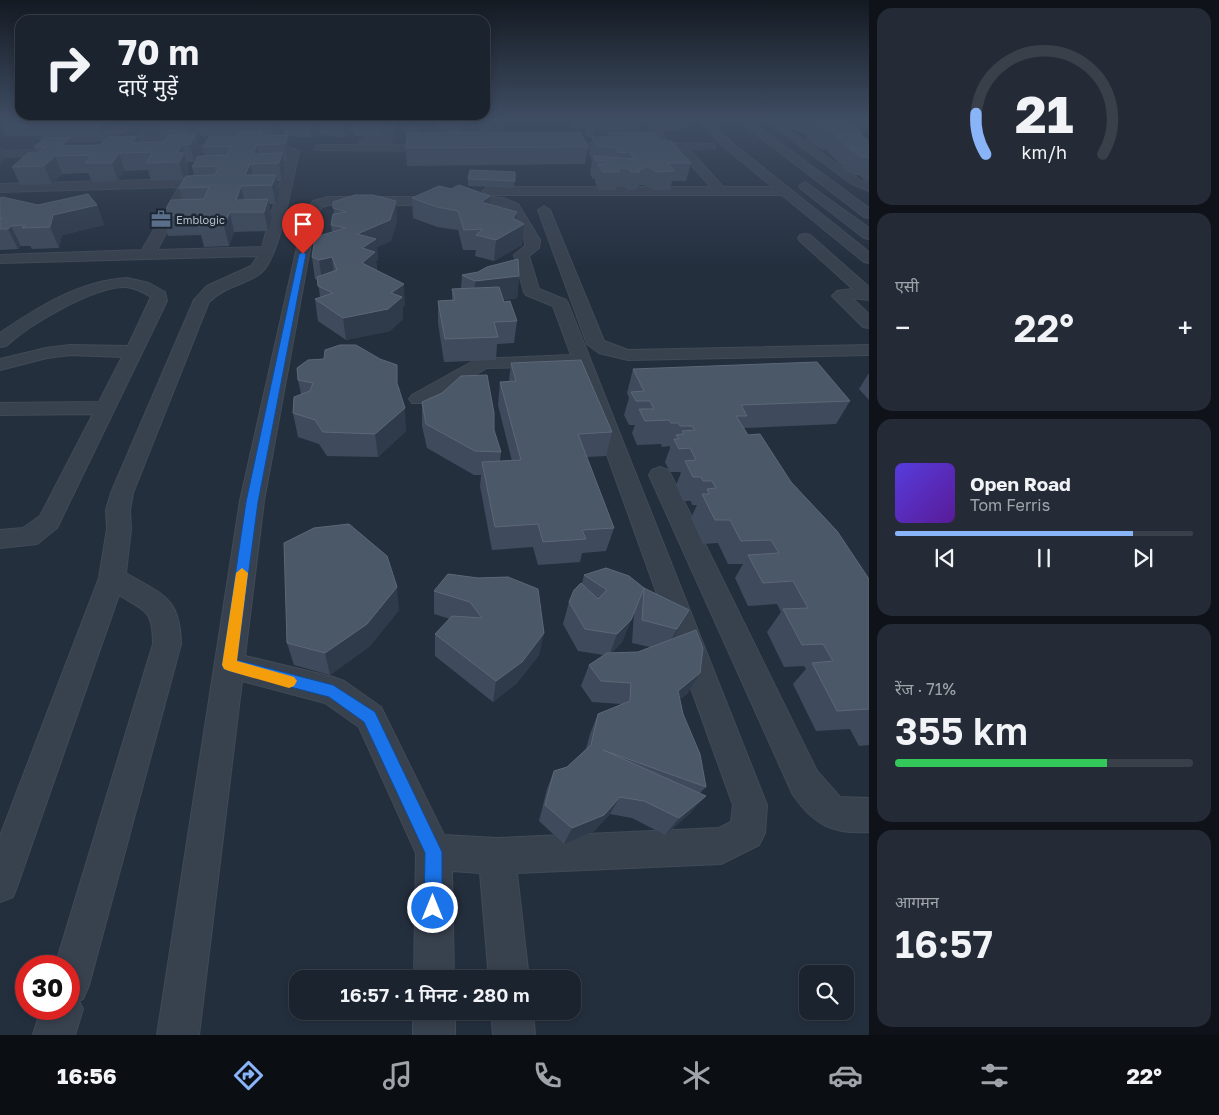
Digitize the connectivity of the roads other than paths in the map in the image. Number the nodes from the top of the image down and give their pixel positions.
1 (289, 169) edge
2 (701, 169) edge
3 (753, 169) edge
4 (809, 169) edge
5 (839, 169) edge
6 (792, 175) dead end
7 (869, 187) edge
8 (0, 188) edge
9 (719, 189) junction
10 (784, 189) junction
11 (312, 192) dead end
12 (544, 210) dead end
13 (869, 214) edge
14 (869, 235) edge
15 (805, 238) dead end
16 (268, 250) junction
17 (147, 255) junction
18 (0, 259) edge
19 (869, 259) edge
20 (868, 294) edge
21 (869, 323) edge
22 (0, 342) edge
23 (869, 350) edge
24 (134, 352) junction
25 (582, 360) junction
26 (0, 365) edge
27 (419, 399) dead end
28 (106, 408) junction
29 (0, 409) edge
30 (660, 475) dead end
31 (0, 540) edge
32 (112, 578) junction
33 (229, 665) junction
34 (869, 815) edge
35 (434, 852) junction
36 (497, 856) junction
37 (0, 884) edge
38 (78, 955) edge
39 (434, 970) edge
40 (508, 970) edge
41 (59, 1020) edge
42 (434, 1020) edge
43 (513, 1020) edge
44 (54, 1035) edge
45 (178, 1035) edge
46 (434, 1035) edge
47 (514, 1035) edge

1 - 16 street
2 - 9 street
3 - 10 street
4 - 13 street
5 - 7 street
6 - 14 street
8 - 17 street
9 - 10 street
9 - 11 street
10 - 19 street
12 - 23 street
15 - 20 street
16 - 17 street
16 - 32 street
17 - 18 street
20 - 21 street
22 - 24 street
24 - 26 street
24 - 28 street
25 - 27 street
25 - 33 street
25 - 36 street
28 - 29 street
28 - 31 street
30 - 34 street
32 - 37 street
32 - 38 street
33 - 35 street
33 - 45 street
35 - 36 street
35 - 39 street
36 - 40 street
41 - 44 street
42 - 46 street
43 - 47 street

